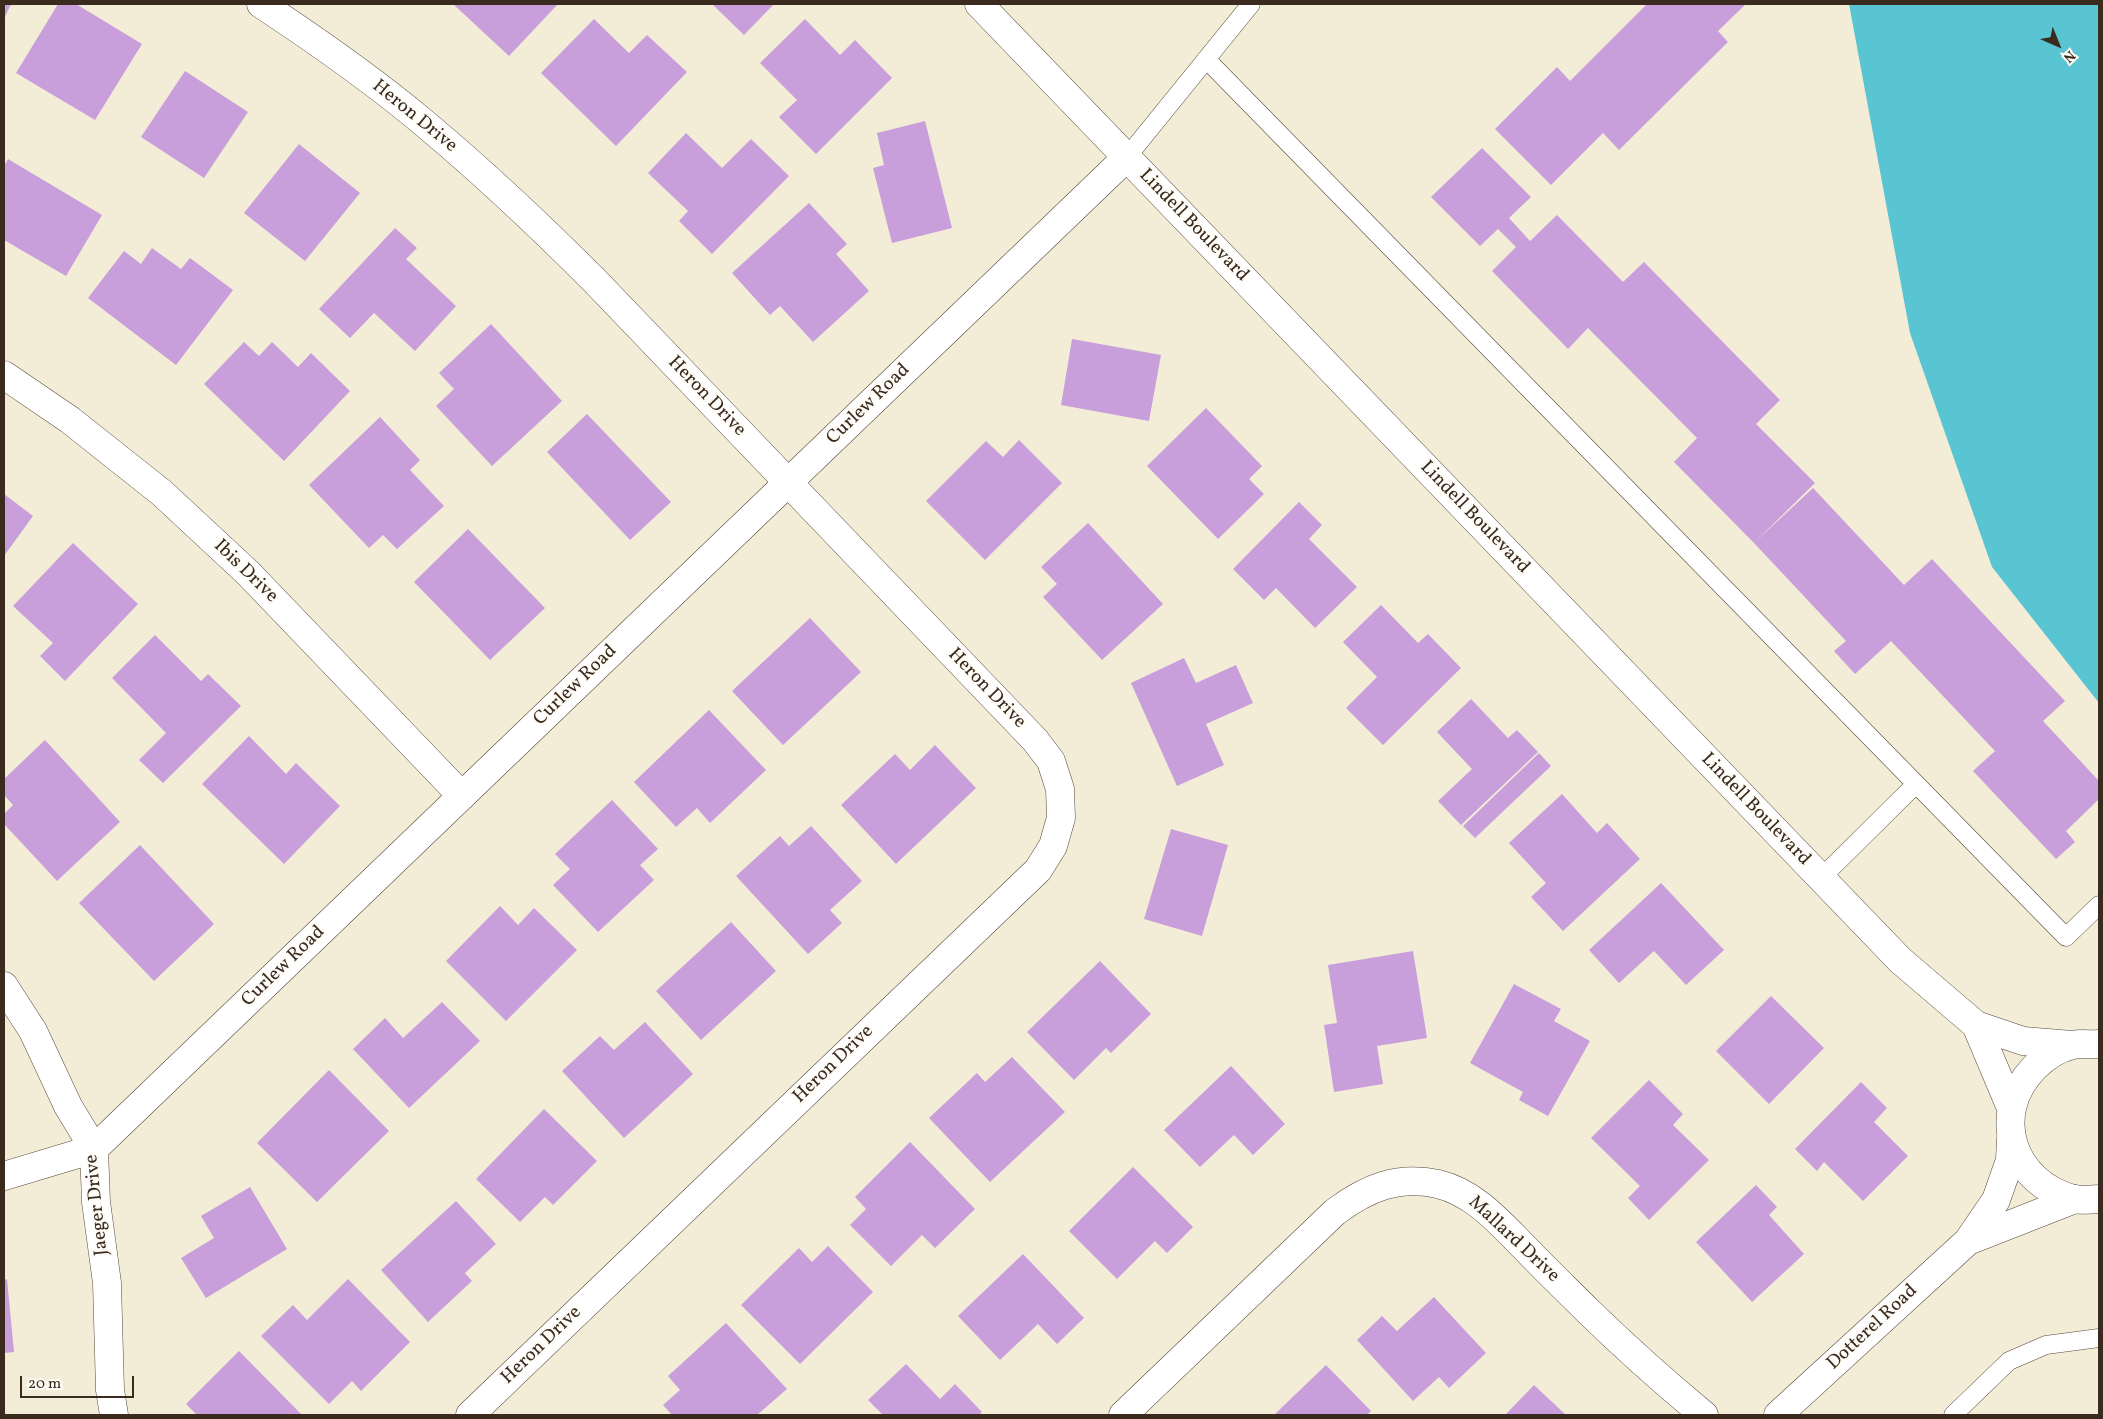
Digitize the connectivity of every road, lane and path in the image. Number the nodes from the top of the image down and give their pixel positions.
1 (261, 4) edge
2 (979, 4) edge
3 (1251, 4) edge
4 (1206, 59) junction
5 (1127, 157) junction
6 (4, 375) edge
7 (788, 483) junction
8 (1916, 784) junction
9 (462, 796) junction
10 (1821, 878) junction
11 (2099, 905) edge
12 (4, 986) edge
13 (1976, 1025) junction
14 (2099, 1044) edge
15 (2072, 1045) junction
16 (2011, 1108) junction
17 (2012, 1139) junction
18 (94, 1149) junction
19 (4, 1176) edge
20 (2087, 1199) edge
21 (1968, 1241) junction
22 (2099, 1338) edge
23 (114, 1415) edge
24 (470, 1415) edge
25 (1123, 1415) edge
26 (1704, 1415) edge
27 (1778, 1415) edge
28 (1953, 1415) edge

1 - 7 street, Heron Drive
2 - 5 street, Lindell Boulevard
3 - 4 lane
4 - 5 lane
4 - 8 lane
5 - 7 street, Curlew Road
5 - 10 street, Lindell Boulevard
6 - 9 street, Ibis Drive
7 - 9 street, Curlew Road
7 - 24 street, Heron Drive
8 - 10 lane
8 - 11 lane
9 - 18 street, Curlew Road
10 - 13 street, Lindell Boulevard
12 - 18 street, Jaeger Drive
13 - 15 street, Lindell Boulevard
13 - 16 street, Lindell Boulevard
14 - 15 street, Lindell Boulevard
15 - 16 street
16 - 17 street
17 - 20 street
17 - 21 street, Dotterel Road
18 - 19 street, Curlew Road
18 - 23 street, Jaeger Drive
20 - 21 street, Dotterel Road
21 - 27 street, Dotterel Road
22 - 28 lane
25 - 26 street, Mallard Drive

